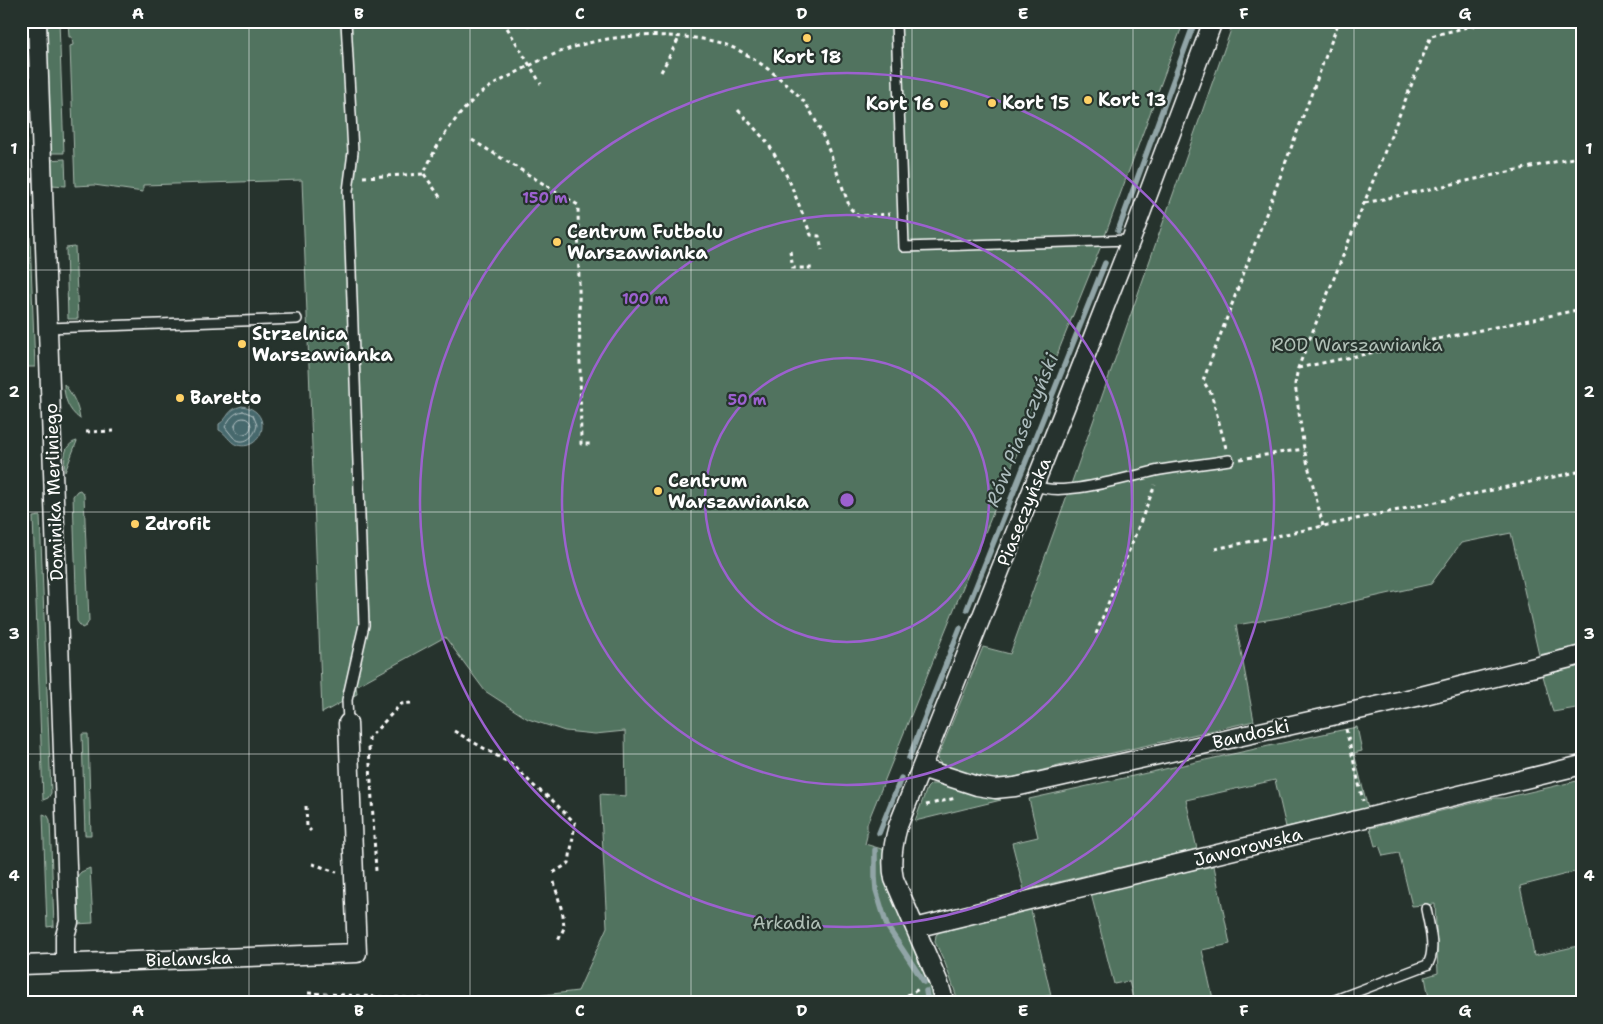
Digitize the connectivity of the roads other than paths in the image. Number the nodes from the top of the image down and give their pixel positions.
1 (37, 21) edge
2 (346, 21) edge
3 (896, 21) edge
4 (1213, 21) edge
5 (1131, 240) junction
6 (298, 319) dead end
7 (48, 328) junction
8 (1229, 460) road end
9 (1035, 485) junction
10 (1582, 655) edge
11 (348, 723) joint
12 (1582, 765) edge
13 (921, 768) junction
14 (1426, 910) dead end
15 (915, 928) junction
16 (65, 963) junction
17 (21, 965) edge
18 (944, 1003) edge
19 (1327, 1003) edge

1 - 7 street, Dominika Merliniego
2 - 11 lane
3 - 5 lane
4 - 5 street, Piaseczyńska
5 - 9 street, Piaseczyńska
6 - 7 lane
7 - 16 street, Dominika Merliniego
8 - 9 lane
9 - 13 street, Piaseczyńska
10 - 13 street, Bandoski
11 - 16 street, Bielawska
12 - 15 street, Jaworowska
13 - 15 street, Piaseczyńska
14 - 19 lane
15 - 18 street, Piaseczyńska
16 - 17 street, Bielawska

